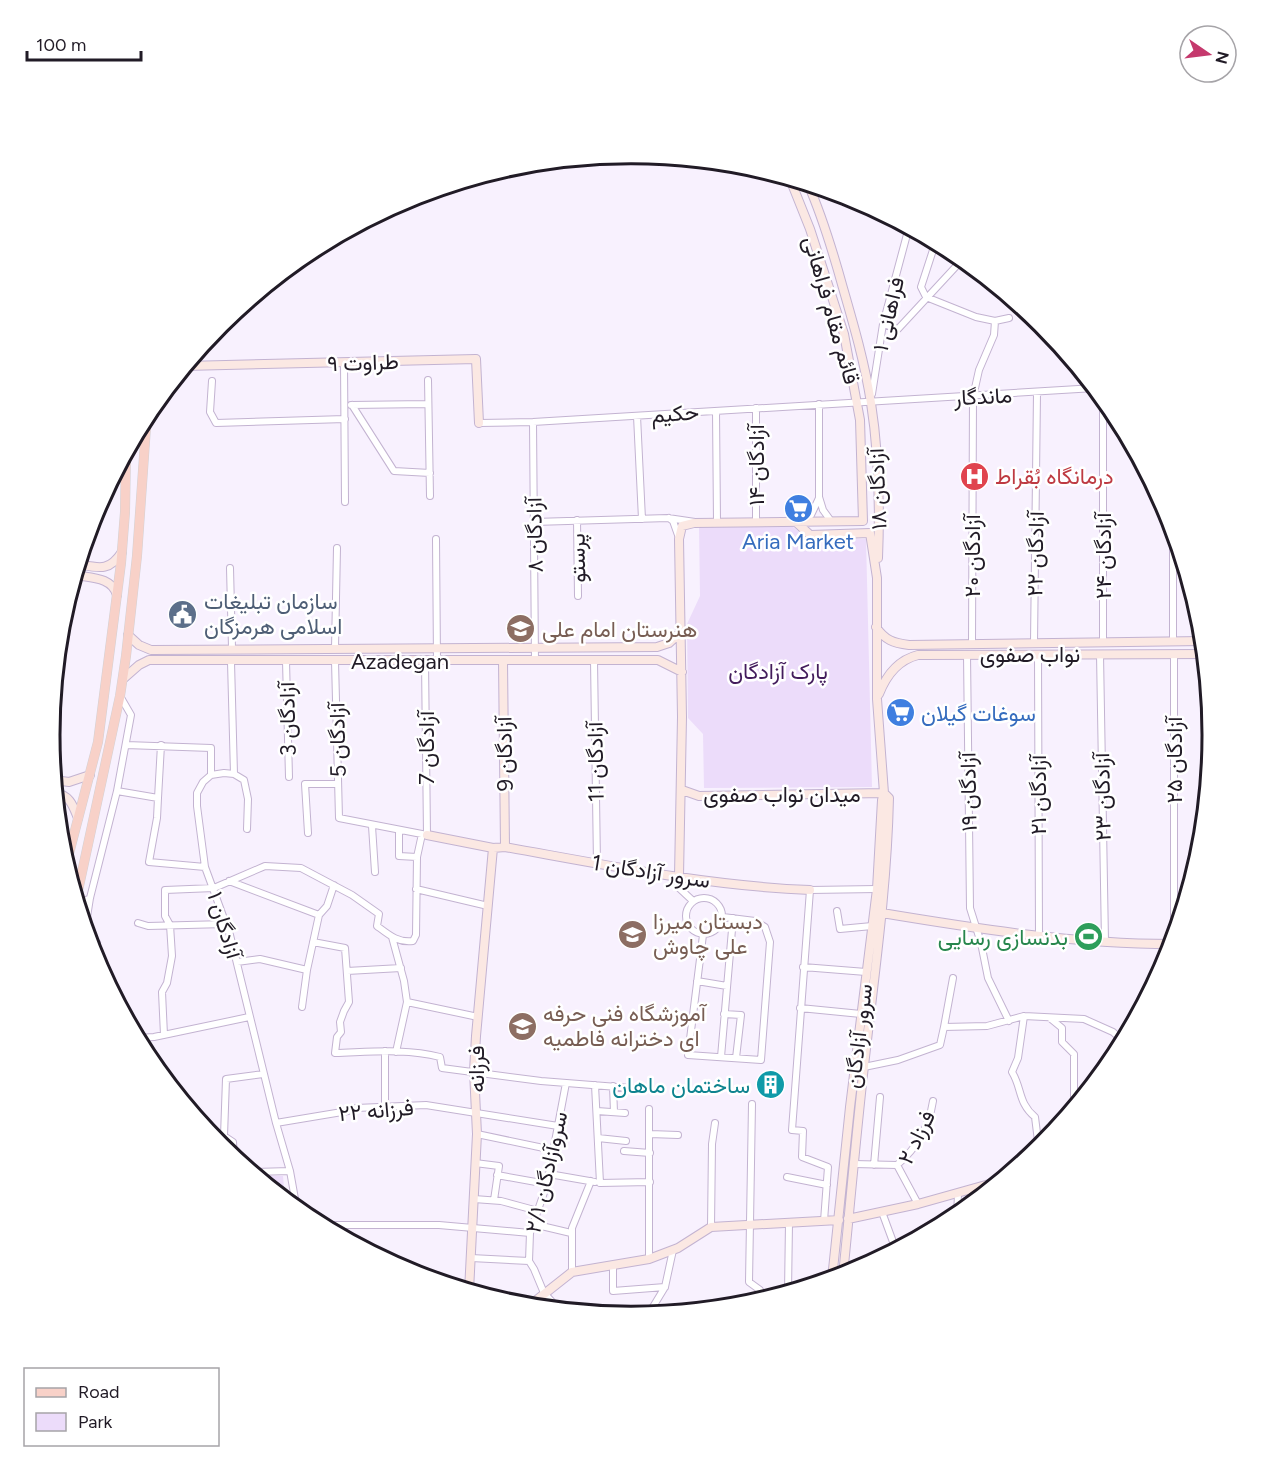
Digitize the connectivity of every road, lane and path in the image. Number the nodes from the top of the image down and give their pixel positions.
1 (793, 187) edge
2 (812, 193) edge
3 (907, 235) edge
4 (933, 250) dead end
5 (956, 266) edge
6 (926, 297) junction
7 (1010, 318) dead end
8 (994, 321) junction
9 (884, 324) junction
10 (344, 363) junction
11 (196, 366) edge
12 (428, 380) dead end
13 (212, 381) dead end
14 (1085, 389) edge
15 (1037, 393) junction
16 (973, 397) junction
17 (871, 400) junction
18 (857, 402) junction
19 (427, 404) junction
20 (819, 404) junction
21 (344, 405) junction
22 (352, 405) junction
23 (756, 408) junction
24 (716, 411) junction
25 (1103, 414) edge
26 (637, 416) junction
27 (345, 418) junction
28 (533, 422) junction
29 (479, 423) joint
30 (145, 434) edge
31 (125, 470) edge
32 (430, 472) junction
33 (430, 496) dead end
34 (819, 497) junction
35 (345, 502) dead end
36 (668, 518) junction
37 (642, 519) junction
38 (577, 520) junction
39 (795, 521) junction
40 (805, 521) junction
41 (831, 521) junction
42 (534, 522) junction
43 (702, 522) junction
44 (717, 522) junction
45 (756, 522) junction
46 (436, 539) dead end
47 (680, 539) junction
48 (337, 548) dead end
49 (122, 551) junction
50 (1173, 554) edge
51 (86, 565) edge
52 (230, 568) dead end
53 (82, 576) edge
54 (877, 578) junction
55 (117, 595) junction
56 (578, 596) dead end
57 (876, 627) junction
58 (681, 632) junction
59 (128, 635) junction
60 (1173, 640) junction
61 (1194, 641) edge
62 (1034, 643) junction
63 (1103, 643) junction
64 (972, 644) junction
65 (909, 645) junction
66 (437, 647) junction
67 (657, 647) junction
68 (231, 648) junction
69 (335, 648) junction
70 (535, 648) junction
71 (967, 654) junction
72 (1100, 654) junction
73 (1174, 654) junction
74 (1196, 654) edge
75 (1038, 655) junction
76 (912, 656) junction
77 (594, 660) junction
78 (658, 660) junction
79 (286, 661) junction
80 (335, 661) junction
81 (425, 661) junction
82 (437, 661) junction
83 (503, 661) junction
84 (535, 661) junction
85 (231, 662) junction
86 (682, 672) junction
87 (123, 679) junction
88 (120, 696) junction
89 (877, 699) junction
90 (126, 745) junction
91 (161, 746) junction
92 (234, 774) junction
93 (90, 775) junction
94 (211, 775) junction
95 (289, 777) dead end
96 (62, 781) edge
97 (69, 782) junction
98 (338, 783) junction
99 (682, 790) junction
100 (117, 791) junction
101 (63, 794) edge
102 (886, 796) junction
103 (64, 797) edge
104 (158, 798) junction
105 (78, 818) junction
106 (372, 826) junction
107 (247, 829) dead end
108 (399, 831) junction
109 (308, 833) dead end
110 (424, 835) junction
111 (71, 846) edge
112 (505, 847) junction
113 (493, 848) junction
114 (417, 857) junction
115 (597, 864) junction
116 (205, 867) junction
117 (375, 872) dead end
118 (680, 876) junction
119 (229, 881) junction
120 (79, 884) edge
121 (334, 885) junction
122 (214, 888) junction
123 (416, 889) junction
124 (877, 889) junction
125 (810, 890) junction
126 (90, 898) junction
127 (85, 901) edge
128 (693, 901) junction
129 (489, 906) junction
130 (837, 911) dead end
131 (88, 912) edge
132 (1174, 912) edge
133 (882, 914) junction
134 (319, 915) junction
135 (723, 917) junction
136 (733, 918) junction
137 (138, 923) dead end
138 (226, 924) junction
139 (170, 926) junction
140 (872, 926) junction
141 (977, 929) junction
142 (703, 934) junction
143 (1039, 935) junction
144 (392, 937) junction
145 (1105, 941) junction
146 (313, 942) junction
147 (1163, 944) edge
148 (237, 962) junction
149 (803, 967) junction
150 (400, 968) junction
151 (307, 970) junction
152 (347, 971) junction
153 (866, 972) junction
154 (953, 978) dead end
155 (697, 981) junction
156 (727, 986) junction
157 (407, 1002) junction
158 (302, 1007) dead end
159 (800, 1008) junction
160 (724, 1014) junction
161 (861, 1014) junction
162 (1024, 1016) junction
163 (249, 1017) junction
164 (478, 1017) junction
165 (1051, 1018) junction
166 (1010, 1021) junction
167 (944, 1027) junction
168 (164, 1035) junction
169 (1117, 1035) edge
170 (147, 1037) edge
171 (385, 1051) junction
172 (396, 1052) junction
173 (721, 1057) junction
174 (736, 1058) junction
175 (859, 1066) junction
176 (474, 1071) junction
177 (263, 1074) junction
178 (566, 1083) junction
179 (595, 1085) junction
180 (613, 1086) junction
181 (643, 1089) dead end
182 (1074, 1095) edge
183 (880, 1097) dead end
184 (933, 1101) dead end
185 (752, 1104) dead end
186 (385, 1108) junction
187 (649, 1108) dead end
188 (597, 1111) junction
189 (614, 1112) junction
190 (476, 1113) junction
191 (625, 1113) dead end
192 (276, 1123) junction
193 (715, 1123) dead end
194 (558, 1126) junction
195 (477, 1134) junction
196 (650, 1134) junction
197 (678, 1135) dead end
198 (224, 1136) edge
199 (1037, 1136) edge
200 (598, 1138) junction
201 (626, 1141) dead end
202 (553, 1150) junction
203 (624, 1151) dead end
204 (650, 1153) junction
205 (475, 1163) junction
206 (854, 1164) junction
207 (874, 1165) junction
208 (897, 1165) junction
209 (290, 1171) junction
210 (264, 1172) edge
211 (549, 1174) junction
212 (497, 1175) junction
213 (786, 1177) dead end
214 (591, 1181) junction
215 (650, 1182) junction
216 (600, 1183) junction
217 (547, 1184) junction
218 (827, 1185) junction
219 (978, 1189) edge
220 (958, 1194) junction
221 (295, 1196) edge
222 (474, 1200) junction
223 (494, 1200) junction
224 (958, 1203) edge
225 (918, 1204) junction
226 (538, 1211) junction
227 (882, 1212) junction
228 (844, 1219) junction
229 (824, 1221) junction
230 (789, 1223) junction
231 (533, 1224) junction
232 (751, 1226) junction
233 (473, 1227) junction
234 (711, 1227) junction
235 (343, 1229) edge
236 (530, 1233) junction
237 (571, 1233) junction
238 (893, 1242) edge
239 (673, 1250) junction
240 (471, 1258) junction
241 (650, 1258) junction
242 (529, 1261) junction
243 (613, 1266) junction
244 (843, 1266) edge
245 (834, 1269) edge
246 (572, 1272) junction
247 (469, 1283) edge
248 (788, 1284) edge
249 (664, 1287) junction
250 (760, 1291) edge
251 (544, 1293) junction
252 (538, 1298) edge
253 (551, 1300) edge
254 (653, 1305) edge

1 - 18 main road, قائم مقام فراهانی
2 - 17 main road, قائم مقام فراهانی
3 - 9 street, فراهانی ۱
4 - 6 street
5 - 6 street
6 - 8 street
6 - 9 street
7 - 8 street
8 - 16 street, آزادگان ۲۰
9 - 17 street, فراهانی ۱
10 - 11 main road, طراوت ۹
10 - 21 street
10 - 29 main road, طراوت ۹
12 - 19 street
13 - 27 street
14 - 15 street, ماندگار
15 - 16 street, ماندگار
15 - 62 street, آزادگان ۲۲
16 - 17 street, ماندگار
16 - 64 street, آزادگان ۲۰
17 - 18 street, حکیم
17 - 54 main road, آزادگان ۱۸
18 - 20 street, حکیم
18 - 41 main road, قائم مقام فراهانی
19 - 22 street
19 - 32 street
20 - 23 street, حکیم
20 - 34 street
21 - 22 street
21 - 27 street
22 - 32 street
23 - 24 street, حکیم
23 - 45 street, آزادگان ۱۴
24 - 26 street, حکیم
24 - 44 street
25 - 63 street, آزادگان ۲۴
26 - 28 street, حکیم
26 - 37 street
27 - 35 street
28 - 29 street, حکیم
28 - 42 street, آزادگان ۸
30 - 59 main road
31 - 49 main road
32 - 33 street
34 - 40 street
34 - 41 street
36 - 37 street
36 - 43 street
36 - 47 street
37 - 38 street
38 - 42 street
38 - 56 street, پرستو
39 - 40 main road
39 - 45 main road
39 - 54 main road, میدان نواب صفوی
40 - 41 main road
42 - 70 street, آزادگان ۸
43 - 44 main road
43 - 47 main road
44 - 45 main road
46 - 66 street
47 - 58 main road, میدان نواب صفوی
48 - 69 street
49 - 51 main road
49 - 55 main road
50 - 60 street
52 - 68 street
53 - 55 main road
54 - 57 main road, میدان نواب صفوی
55 - 93 main road
57 - 65 main road, نواب صفوی
57 - 89 main road, میدان نواب صفوی
58 - 67 main road
58 - 86 main road, میدان نواب صفوی
59 - 68 main road, Azadegan
59 - 87 main road
60 - 61 main road, نواب صفوی
60 - 63 main road, نواب صفوی
62 - 63 main road, نواب صفوی
62 - 64 main road, نواب صفوی
64 - 65 main road, نواب صفوی
65 - 76 main road
66 - 69 main road, Azadegan
66 - 70 main road, Azadegan
66 - 82 street
67 - 70 main road, Azadegan
67 - 78 main road
68 - 69 main road, Azadegan
68 - 85 main road
69 - 80 main road
70 - 84 street, آزادگان ۸
71 - 75 main road, نواب صفوی
71 - 76 main road, نواب صفوی
71 - 141 street, آزادگان ۱۹
72 - 73 main road, نواب صفوی
72 - 75 main road, نواب صفوی
72 - 145 street, آزادگان ۲۳
73 - 74 main road, نواب صفوی
73 - 132 street, آزادگان ۲۵
75 - 143 street, آزادگان ۲۱
76 - 89 main road
77 - 78 main road, Azadegan
77 - 84 main road, Azadegan
77 - 115 street, آزادگان 11
78 - 86 main road, Azadegan
79 - 80 main road, Azadegan
79 - 85 main road, Azadegan
79 - 95 street, آزادگان 3
80 - 81 main road, Azadegan
80 - 98 street, آزادگان 5
81 - 82 main road, Azadegan
81 - 110 street, آزادگان 7
82 - 83 main road, Azadegan
83 - 84 main road, Azadegan
83 - 112 main road, آزادگان 9
85 - 87 main road, Azadegan
85 - 92 street
86 - 99 main road, میدان نواب صفوی
87 - 88 main road
88 - 90 street
88 - 120 main road
89 - 102 main road, میدان نواب صفوی
90 - 91 street
90 - 100 street
91 - 94 street
91 - 104 street
92 - 94 street
92 - 107 street
93 - 97 main road
93 - 105 main road
94 - 116 street, آزادگان ۱
96 - 97 main road
97 - 101 main road
98 - 106 street, آزادگان 5
98 - 109 street
99 - 102 main road, میدان نواب صفوی
99 - 118 main road
100 - 104 street
100 - 126 street
102 - 124 main road, سرور آزادگان
102 - 133 main road, سرور آزادگان
103 - 105 main road
104 - 116 street
105 - 111 main road
106 - 108 street
106 - 117 street
108 - 110 street
108 - 114 street
110 - 113 main road, سرور آزادگان 1
110 - 114 street, آزادگان 7
112 - 113 main road, سرور آزادگان 1
112 - 115 main road, سرور آزادگان 1
113 - 129 main road, فرزانه
114 - 123 street, آزادگان 7
115 - 118 main road, سرور آزادگان 1
116 - 122 street, آزادگان ۱
118 - 125 main road, سرور آزادگان 1
118 - 128 street
119 - 121 street
119 - 122 street
119 - 134 street
121 - 134 street
121 - 144 street
122 - 138 street, آزادگان ۱
122 - 139 street
123 - 129 street
123 - 144 street, آزادگان 7
124 - 125 street, سرور آزادگان 1
124 - 140 main road, سرور آزادگان
125 - 149 street
126 - 127 street
126 - 131 street
128 - 135 street
128 - 142 street
129 - 164 main road, فرزانه
130 - 140 street
133 - 141 main road
133 - 175 main road, سرور آزادگان
134 - 146 street
135 - 136 street
135 - 142 street
136 - 156 street
136 - 174 street
137 - 139 street
138 - 139 street
138 - 148 street, آزادگان ۱
139 - 168 street
140 - 153 main road, سرور آزادگان
141 - 143 main road
141 - 166 street, آزادگان ۱۹
142 - 155 street
143 - 145 main road
144 - 150 street
145 - 147 main road
146 - 151 street
146 - 152 street
148 - 151 street
148 - 163 street, آزادگان ۱
149 - 153 street
149 - 159 street
150 - 152 street
150 - 157 street
151 - 158 street
152 - 171 street
153 - 161 main road, سرور آزادگان
154 - 167 street
155 - 156 street
155 - 173 street
156 - 160 street
157 - 164 street
157 - 172 street
159 - 161 street
159 - 218 street
160 - 173 street
160 - 174 street
161 - 175 main road, سرور آزادگان
162 - 165 street
162 - 166 street
162 - 199 street
163 - 168 street
163 - 177 street, آزادگان ۱
164 - 176 main road, فرزانه
165 - 169 street
165 - 182 street
166 - 167 street
167 - 175 street
168 - 170 street
171 - 172 street
171 - 186 street
172 - 176 street
173 - 174 street
175 - 206 main road, سرور آزادگان
175 - 228 main road, سرور آزادگان
176 - 178 street
176 - 190 main road, فرزانه
177 - 192 street, آزادگان ۱
177 - 198 street
178 - 179 street
178 - 194 street, ۲/۱ سروآزادگان
179 - 180 street
179 - 188 street
180 - 181 street
180 - 189 street
183 - 207 street
184 - 208 street, فرزاد ۲
185 - 232 street
186 - 190 street, فرزانه ۲۲
186 - 192 street, فرزانه ۲۲
187 - 196 street
188 - 189 street
188 - 200 street
189 - 191 street
190 - 194 street, فرزانه ۲۲
190 - 195 main road, فرزانه
192 - 209 street, آزادگان ۱
193 - 234 street
194 - 202 street, ۲/۱ سروآزادگان
195 - 202 street
195 - 205 main road, فرزانه
196 - 197 street
196 - 204 street
200 - 201 street
200 - 216 street
202 - 211 street, ۲/۱ سروآزادگان
203 - 204 street
204 - 215 street
205 - 212 street
205 - 222 main road, فرزانه
206 - 207 street
206 - 228 main road, سرور آزادگان
207 - 208 street
208 - 225 street, فرزاد ۲
209 - 210 street
209 - 221 street, آزادگان ۱
211 - 214 street
211 - 217 street, ۲/۱ سروآزادگان
212 - 217 street
212 - 223 street
213 - 218 street
214 - 216 street
214 - 237 street
215 - 216 street
215 - 241 street
217 - 226 street, ۲/۱ سروآزادگان
218 - 229 street
219 - 220 main road
220 - 224 street
220 - 225 main road
222 - 223 street
222 - 233 main road, فرزانه
223 - 226 street
225 - 227 main road
226 - 231 street, ۲/۱ سروآزادگان
227 - 228 main road
227 - 238 street
228 - 229 main road
228 - 244 main road, سرور آزادگان
228 - 245 main road, سرور آزادگان
229 - 230 main road
230 - 232 main road
230 - 248 street
231 - 236 street, ۲/۱ سروآزادگان
231 - 237 street
232 - 234 main road
232 - 250 street
233 - 235 street
233 - 236 street
233 - 240 main road, فرزانه
234 - 239 main road
236 - 242 street, ۲/۱ سروآزادگان
237 - 246 street
239 - 241 main road
239 - 249 street
240 - 242 street
240 - 247 main road, فرزانه
241 - 243 main road
242 - 251 street
243 - 246 main road
243 - 249 street
246 - 251 main road
249 - 254 street
251 - 252 main road
251 - 253 street

